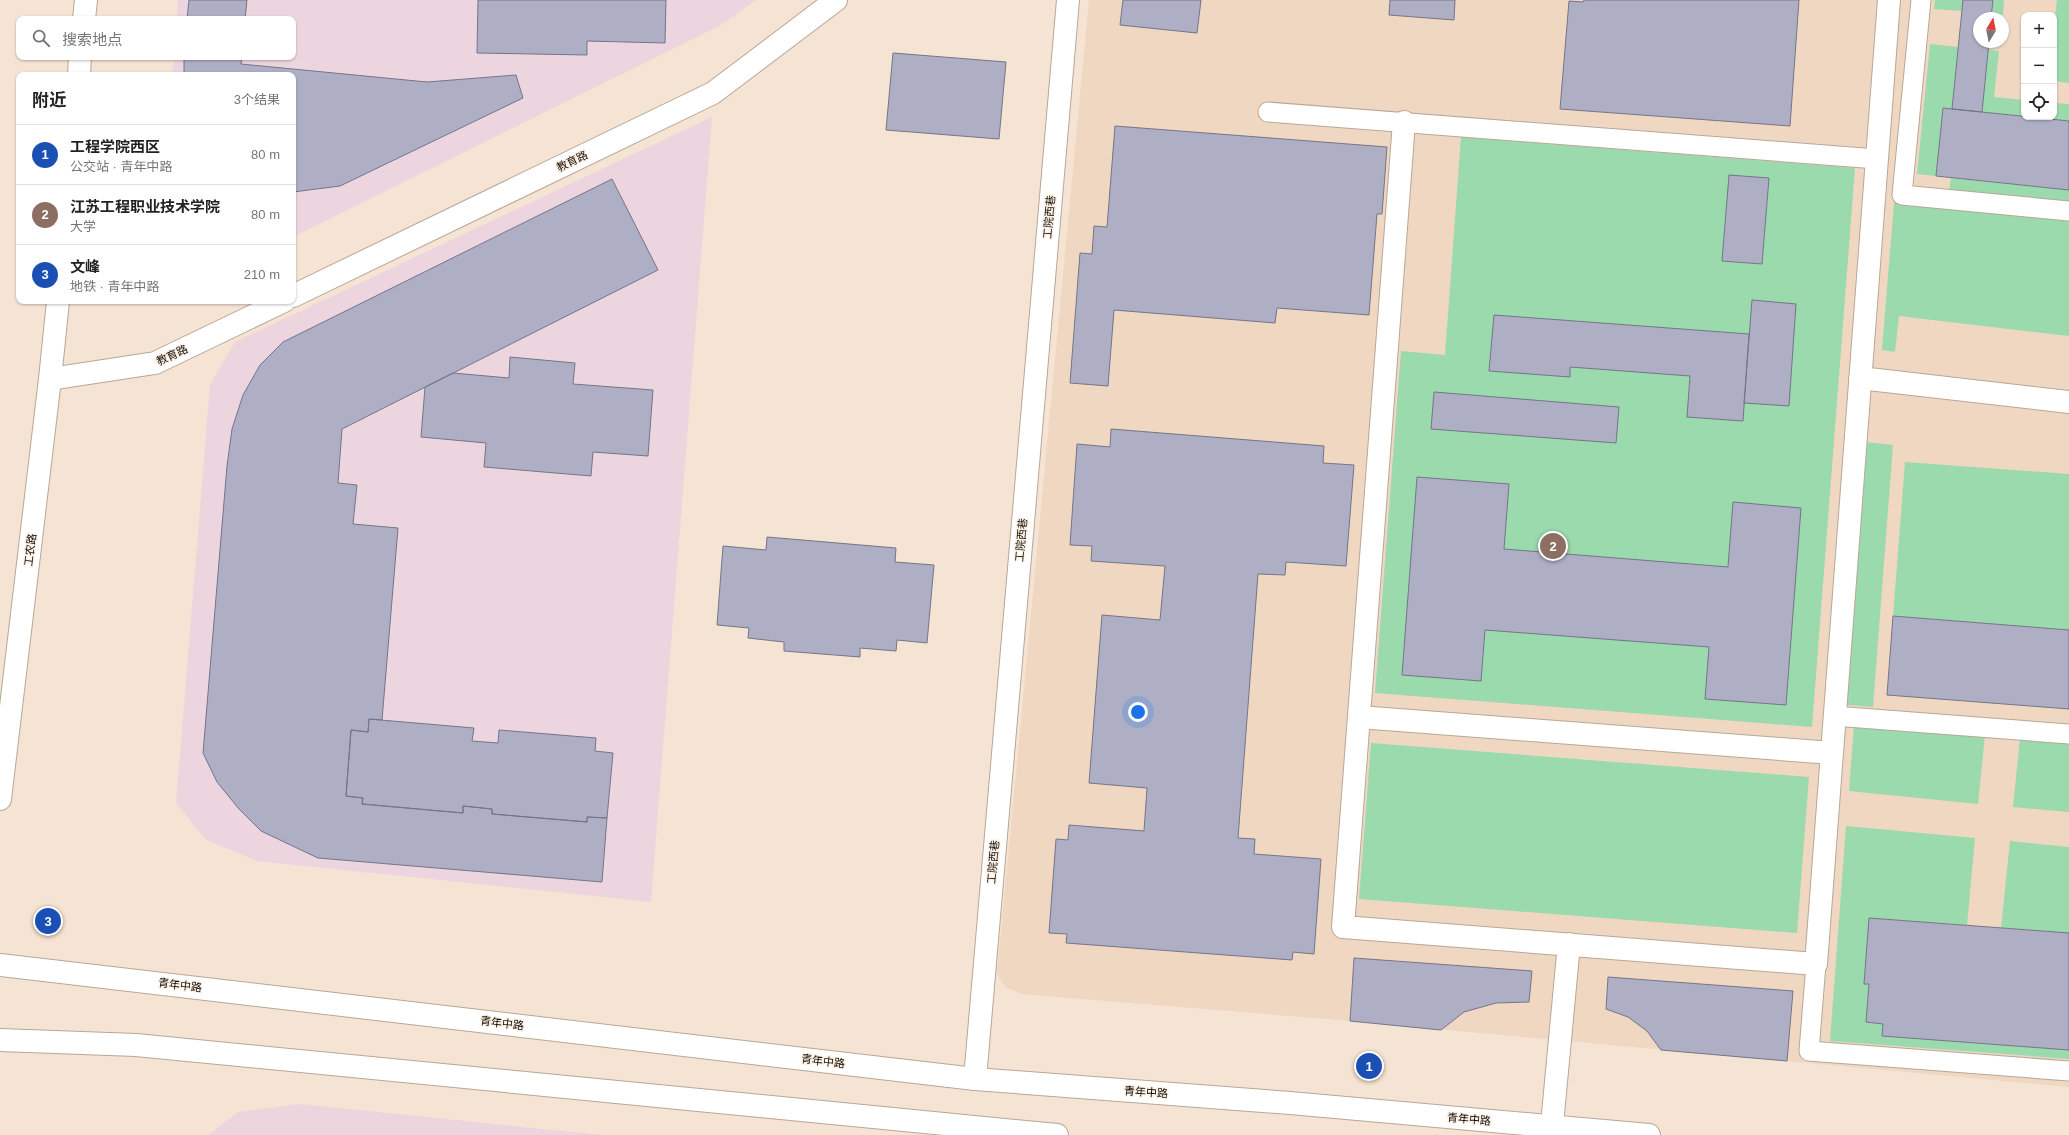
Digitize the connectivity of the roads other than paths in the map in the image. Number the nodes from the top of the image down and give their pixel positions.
1 (86, 0) edge
2 (836, 0) edge
3 (1068, 0) edge
4 (1889, 0) edge
5 (1921, 0) edge
6 (84, 16) edge
7 (80, 60) edge
8 (79, 72) edge
9 (1268, 112) dead end
10 (1404, 122) junction
11 (1877, 159) junction
12 (2069, 211) edge
13 (296, 295) edge
14 (58, 304) edge
15 (278, 304) edge
16 (1860, 378) junction
17 (50, 379) junction
18 (2069, 402) edge
19 (1834, 716) junction
20 (1359, 717) junction
21 (2069, 734) edge
22 (1832, 753) junction
23 (0, 799) edge
24 (1569, 944) junction
25 (1816, 964) junction
26 (0, 965) edge
27 (0, 1040) edge
28 (2069, 1070) edge
29 (975, 1079) junction
30 (1551, 1130) edge
31 (1057, 1135) edge
32 (1649, 1135) edge

1 - 6 street
2 - 13 street, 教育路
3 - 29 street, 工院西巷
4 - 11 street
5 - 12 lane
7 - 8 street
9 - 10 lane
10 - 11 lane
10 - 20 street
11 - 16 street
14 - 17 street, 工农路
15 - 17 street, 教育路
16 - 18 street
16 - 19 street
17 - 23 street, 工农路
19 - 21 lane
19 - 22 street
20 - 22 street
20 - 24 street
22 - 25 street
24 - 25 street
24 - 30 street
25 - 28 lane
26 - 29 street, 青年中路
27 - 31 street
29 - 30 street, 青年中路
30 - 32 street, 青年中路

